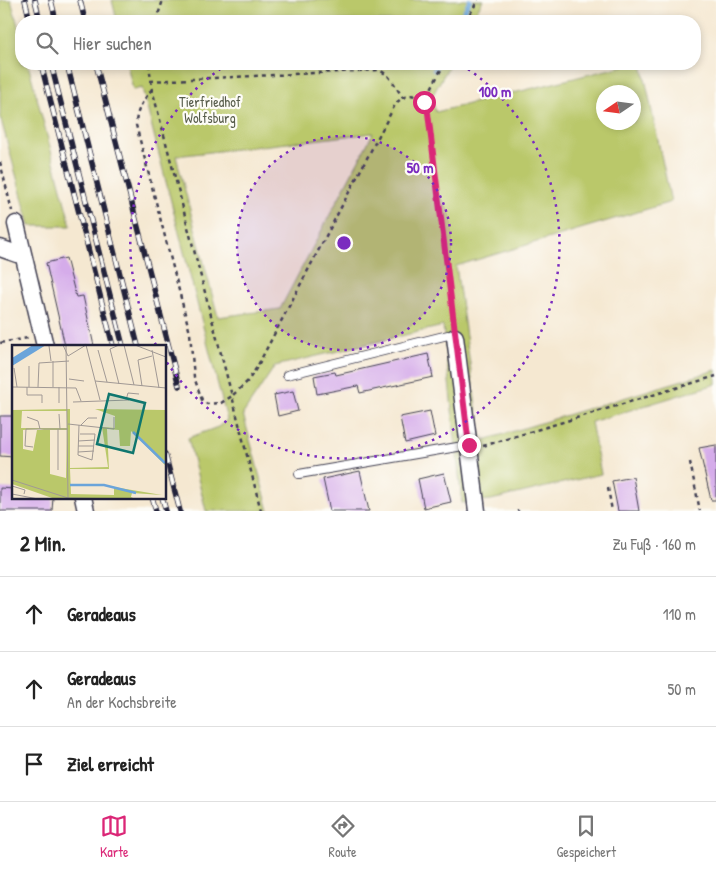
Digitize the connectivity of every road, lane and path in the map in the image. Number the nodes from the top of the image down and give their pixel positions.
1 (163, 0) edge
2 (478, 0) edge
3 (158, 15) edge
4 (469, 15) edge
5 (149, 70) edge
6 (441, 70) edge
7 (150, 81) junction
8 (152, 90) junction
9 (403, 98) junction
10 (424, 102) junction
11 (0, 162) edge
12 (16, 224) joint
13 (0, 248) edge
14 (24, 256) junction
15 (455, 337) junction
16 (44, 340) edge
17 (0, 343) edge
18 (287, 374) dead end
19 (716, 376) edge
20 (232, 396) junction
21 (469, 448) junction
22 (690, 462) dead end
23 (299, 474) dead end
24 (608, 488) dead end
25 (83, 498) edge
26 (86, 511) edge
27 (261, 511) edge
28 (476, 511) edge
29 (612, 511) edge
30 (700, 511) edge

1 - 3 path
2 - 4 path
5 - 7 path
6 - 10 path
7 - 8 path
7 - 9 path
8 - 20 path
8 - 20 path
9 - 10 path
9 - 20 path
10 - 15 path
11 - 12 path
12 - 14 street
13 - 14 street
14 - 16 street
15 - 18 lane
15 - 21 street
16 - 17 path
19 - 21 path
20 - 27 path
21 - 23 lane
21 - 28 street
22 - 30 path
24 - 29 path
25 - 26 street

